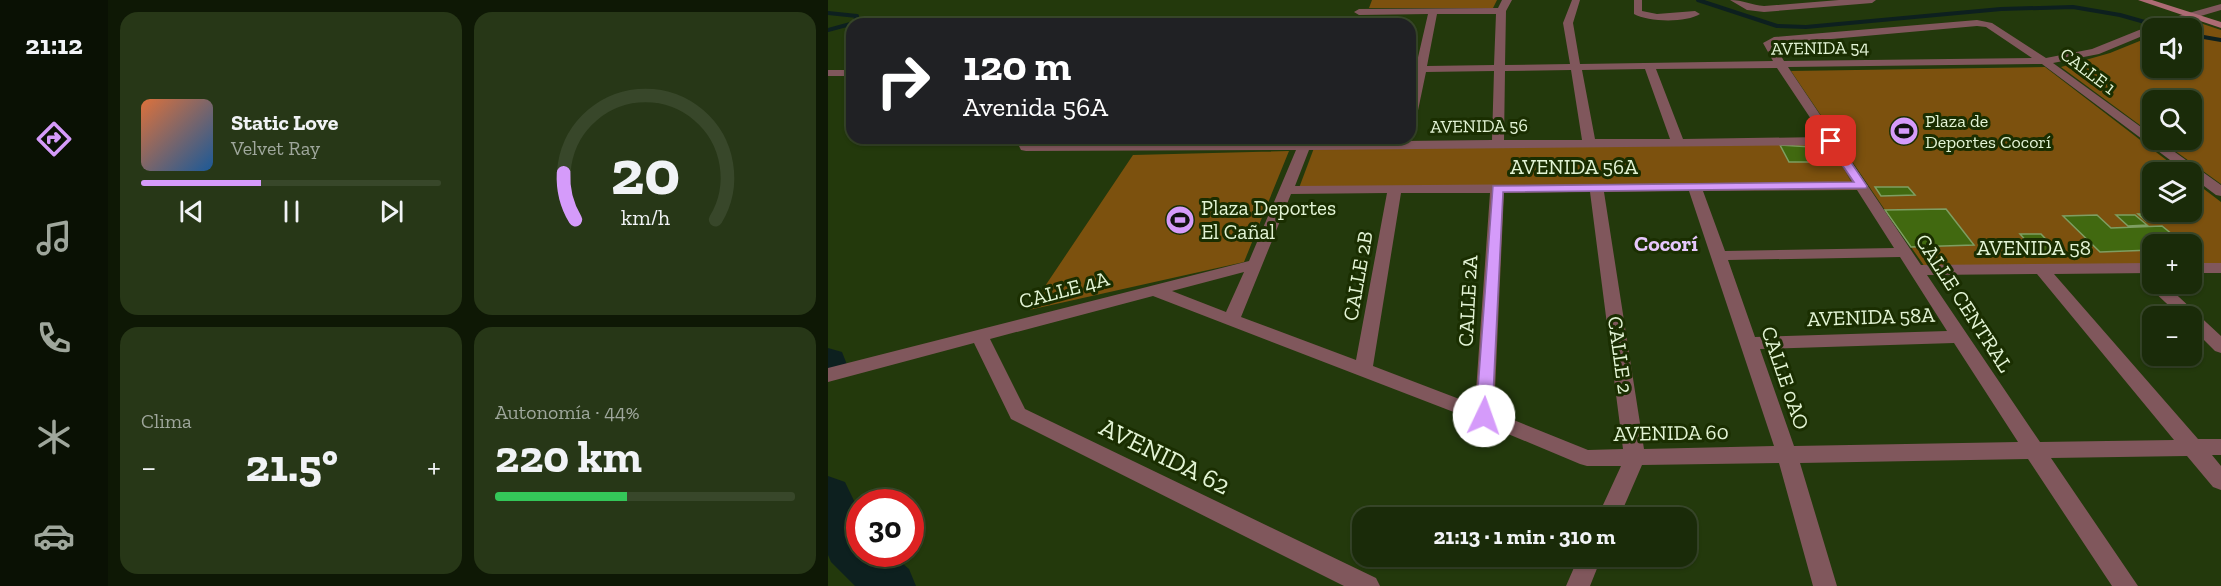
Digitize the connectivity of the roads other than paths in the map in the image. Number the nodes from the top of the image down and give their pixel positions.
1 (1364, 0) edge
2 (1507, 0) edge
3 (1576, 0) edge
4 (1638, 0) edge
5 (1735, 0) edge
6 (1872, 0) edge
7 (2143, 0) edge
8 (1818, 2) edge
9 (2221, 7) edge
10 (1433, 11) junction
11 (1501, 11) junction
12 (1359, 12) junction
13 (1695, 14) dead end
14 (2190, 15) junction
15 (1356, 18) edge
16 (2180, 18) edge
17 (1989, 25) joint
18 (2221, 25) edge
19 (2142, 33) edge
20 (2044, 61) junction
21 (1780, 65) junction
22 (1649, 66) junction
23 (1575, 67) junction
24 (1499, 68) junction
25 (1416, 69) edge
26 (828, 73) edge
27 (846, 73) edge
28 (1416, 141) edge
29 (1831, 141) junction
30 (1678, 142) junction
31 (1589, 143) junction
32 (1025, 144) edge
33 (1089, 144) edge
34 (1304, 144) edge
35 (1498, 144) junction
36 (1862, 186) junction
37 (1596, 188) junction
38 (1695, 188) junction
39 (1395, 189) junction
40 (1497, 189) junction
41 (1287, 190) junction
42 (2221, 192) edge
43 (1904, 252) junction
44 (1718, 256) junction
45 (1256, 264) junction
46 (2142, 268) edge
47 (2202, 268) edge
48 (2221, 268) edge
49 (2041, 269) junction
50 (1915, 270) junction
51 (1153, 290) junction
52 (2167, 294) edge
53 (2179, 306) edge
54 (1231, 320) junction
55 (2202, 328) edge
56 (980, 335) junction
57 (1958, 337) junction
58 (1749, 343) junction
59 (2221, 346) edge
60 (1363, 370) junction
61 (828, 375) edge
62 (1484, 416) junction
63 (2192, 447) junction
64 (2221, 447) edge
65 (2031, 449) junction
66 (1787, 454) junction
67 (1635, 458) junction
68 (2221, 482) edge
69 (1613, 507) edge
70 (1586, 567) edge
71 (1368, 586) edge
72 (1578, 586) edge
73 (1825, 586) edge
74 (2126, 586) edge

1 - 12 street
2 - 11 street
3 - 23 street
4 - 13 street
5 - 8 street
6 - 8 street
7 - 14 main road
9 - 14 street, AVENIDA 54
10 - 11 street
10 - 12 street
10 - 25 street
11 - 24 street
12 - 15 street
14 - 16 street, AVENIDA 54
14 - 18 main road
17 - 20 street, CALLE 1
17 - 21 street, CALLE CENTRAL
19 - 20 street, AVENIDA 54
20 - 21 street, AVENIDA 54
20 - 42 street, CALLE 1
21 - 22 street, AVENIDA 54
21 - 29 street, CALLE CENTRAL
22 - 23 street, AVENIDA 54
22 - 30 street
23 - 24 street, AVENIDA 54
23 - 31 street
24 - 25 street, AVENIDA 54
24 - 35 street
26 - 27 street
28 - 35 street, AVENIDA 56
29 - 30 street, AVENIDA 56
29 - 36 street, CALLE CENTRAL
30 - 31 street, AVENIDA 56
31 - 35 street, AVENIDA 56
32 - 33 street, AVENIDA 56
34 - 41 street
36 - 38 street, AVENIDA 56A
36 - 43 street, CALLE CENTRAL
37 - 38 street, AVENIDA 56A
37 - 40 street, AVENIDA 56A
37 - 67 street, CALLE 2
38 - 44 street, CALLE 0AO
39 - 40 street, AVENIDA 56A
39 - 41 street, AVENIDA 56A
39 - 60 street, CALLE 2B
40 - 62 street, CALLE 2A
41 - 45 street
43 - 44 street
43 - 50 street, CALLE CENTRAL
44 - 58 street, CALLE 0AO
45 - 51 street, CALLE 4A
45 - 54 street
46 - 49 street, AVENIDA 58
47 - 48 street
49 - 50 street, AVENIDA 58
49 - 63 street
50 - 57 street, CALLE CENTRAL
51 - 54 street, AVENIDA 60
51 - 56 street, CALLE 4A
52 - 53 street
54 - 60 street, AVENIDA 60
55 - 59 street
56 - 61 street, CALLE 4A
56 - 71 street, AVENIDA 62
57 - 58 street, AVENIDA 58A
57 - 65 street, CALLE CENTRAL
58 - 66 street, CALLE 0AO
60 - 62 street, AVENIDA 60
62 - 67 street, AVENIDA 60
63 - 64 street, AVENIDA 60
63 - 65 street, AVENIDA 60
63 - 68 street
65 - 66 street, AVENIDA 60
65 - 74 street, CALLE CENTRAL
66 - 67 street, AVENIDA 60
66 - 73 street, CALLE 0AO
67 - 69 street
70 - 72 street

